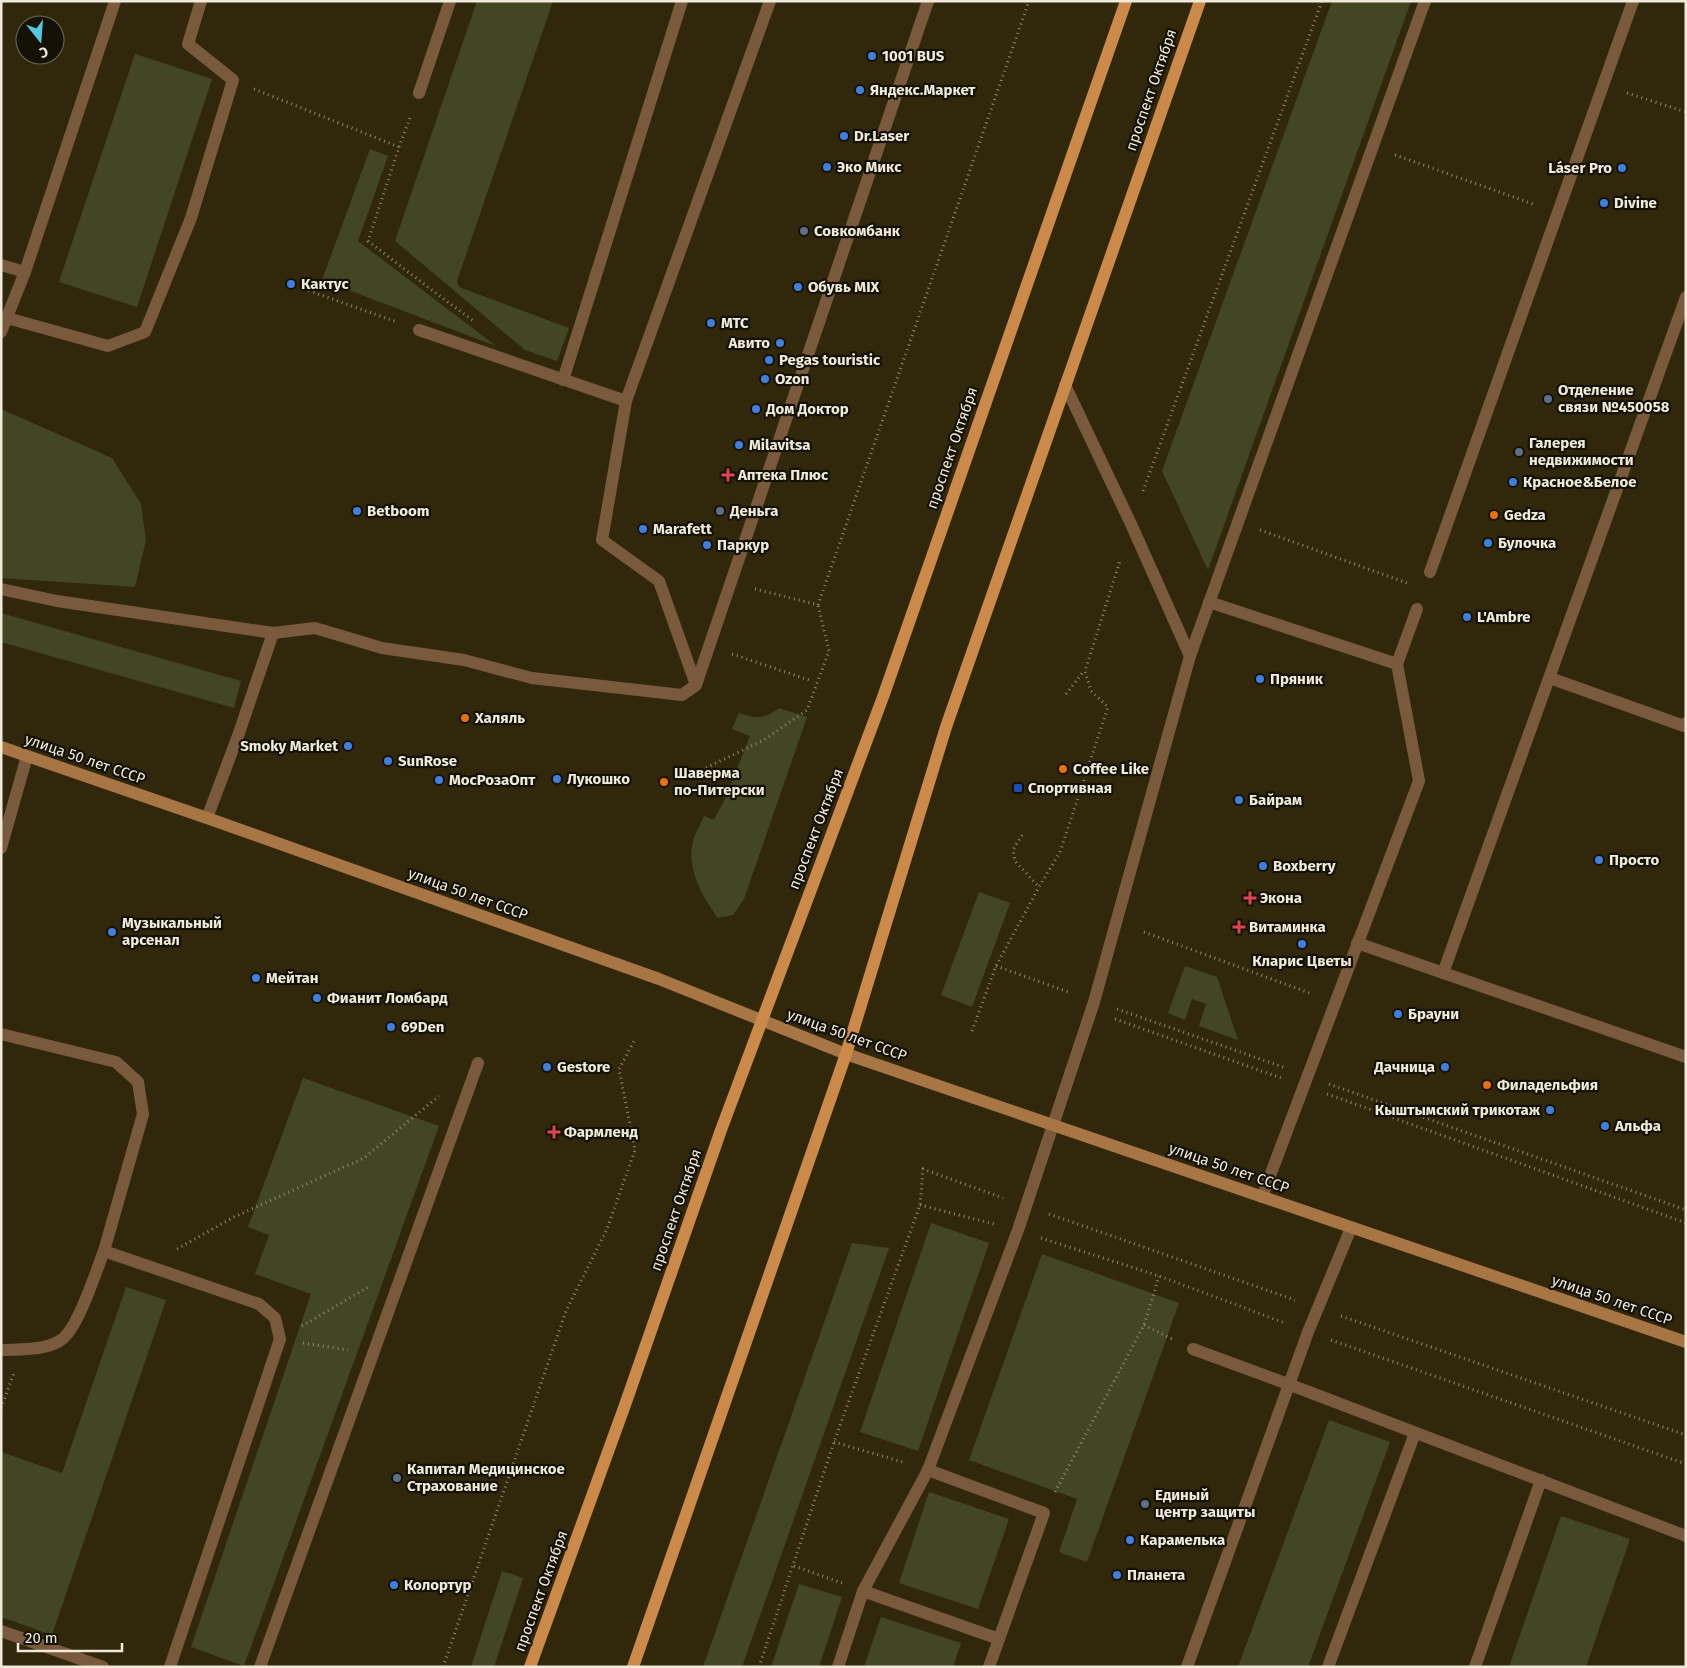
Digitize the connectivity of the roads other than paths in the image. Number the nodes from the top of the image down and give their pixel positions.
1 (115, 1) edge
2 (201, 1) edge
3 (450, 1) edge
4 (682, 1) edge
5 (770, 1) edge
6 (928, 1) edge
7 (1126, 1) edge
8 (1200, 1) edge
9 (1426, 1) edge
10 (1632, 1) edge
11 (419, 93) road end
12 (1, 265) edge
13 (25, 272) junction
14 (1686, 296) edge
15 (7, 318) junction
16 (419, 330) road end
17 (1, 332) edge
18 (563, 380) junction
19 (1064, 385) junction
20 (626, 401) junction
21 (1430, 572) dead end
22 (1, 589) edge
23 (1209, 602) junction
24 (1417, 608) dead end
25 (273, 633) junction
26 (1190, 656) junction
27 (1397, 664) junction
28 (1550, 678) junction
29 (696, 685) junction
30 (1686, 723) edge
31 (1, 747) edge
32 (27, 756) junction
33 (207, 818) junction
34 (1, 848) edge
35 (1358, 943) junction
36 (1443, 973) junction
37 (761, 1021) junction
38 (1, 1034) edge
39 (846, 1054) junction
40 (1686, 1057) edge
41 (478, 1063) dead end
42 (1054, 1126) junction
43 (1262, 1197) junction
44 (1351, 1228) junction
45 (104, 1251) junction
46 (1686, 1342) edge
47 (1193, 1349) road end
48 (1, 1350) edge
49 (1288, 1384) junction
50 (1414, 1432) junction
51 (928, 1470) junction
52 (1540, 1480) junction
53 (1686, 1536) edge
54 (863, 1591) junction
55 (1, 1630) edge
56 (999, 1639) junction
57 (103, 1667) edge
58 (170, 1667) edge
59 (260, 1667) edge
60 (530, 1667) edge
61 (632, 1667) edge
62 (838, 1667) edge
63 (989, 1667) edge
64 (1187, 1667) edge
65 (1328, 1667) edge
66 (1475, 1667) edge

1 - 13 street
2 - 15 street
3 - 11 street
4 - 18 street
5 - 20 street
6 - 29 street
7 - 37 main road, проспект Октября
8 - 19 main road, проспект Октября
9 - 23 street
10 - 21 street
12 - 13 street
13 - 15 street
14 - 28 street
15 - 17 street
16 - 18 street
18 - 20 street
19 - 26 street
19 - 39 main road, проспект Октября
20 - 29 street
22 - 25 street
23 - 26 street
23 - 27 street
24 - 27 street
25 - 29 street
25 - 33 street
26 - 42 street
27 - 35 street
28 - 30 street
28 - 36 street
31 - 32 main road, улица 50 лет СССР
32 - 33 main road, улица 50 лет СССР
32 - 34 street
33 - 37 main road, улица 50 лет СССР
35 - 36 street
35 - 43 street
36 - 40 street
37 - 39 main road, улица 50 лет СССР
37 - 60 main road, проспект Октября
38 - 45 street
39 - 42 main road, улица 50 лет СССР
39 - 61 main road, проспект Октября
41 - 59 street
42 - 43 main road, улица 50 лет СССР
42 - 51 street
43 - 44 main road, улица 50 лет СССР
44 - 46 main road, улица 50 лет СССР
44 - 49 street
45 - 48 street
45 - 58 street
47 - 49 street
49 - 50 street
49 - 64 street
50 - 52 street
50 - 65 street
51 - 54 street
51 - 56 street
52 - 53 street
52 - 66 street
54 - 56 street
54 - 62 street
55 - 57 street
56 - 63 street

